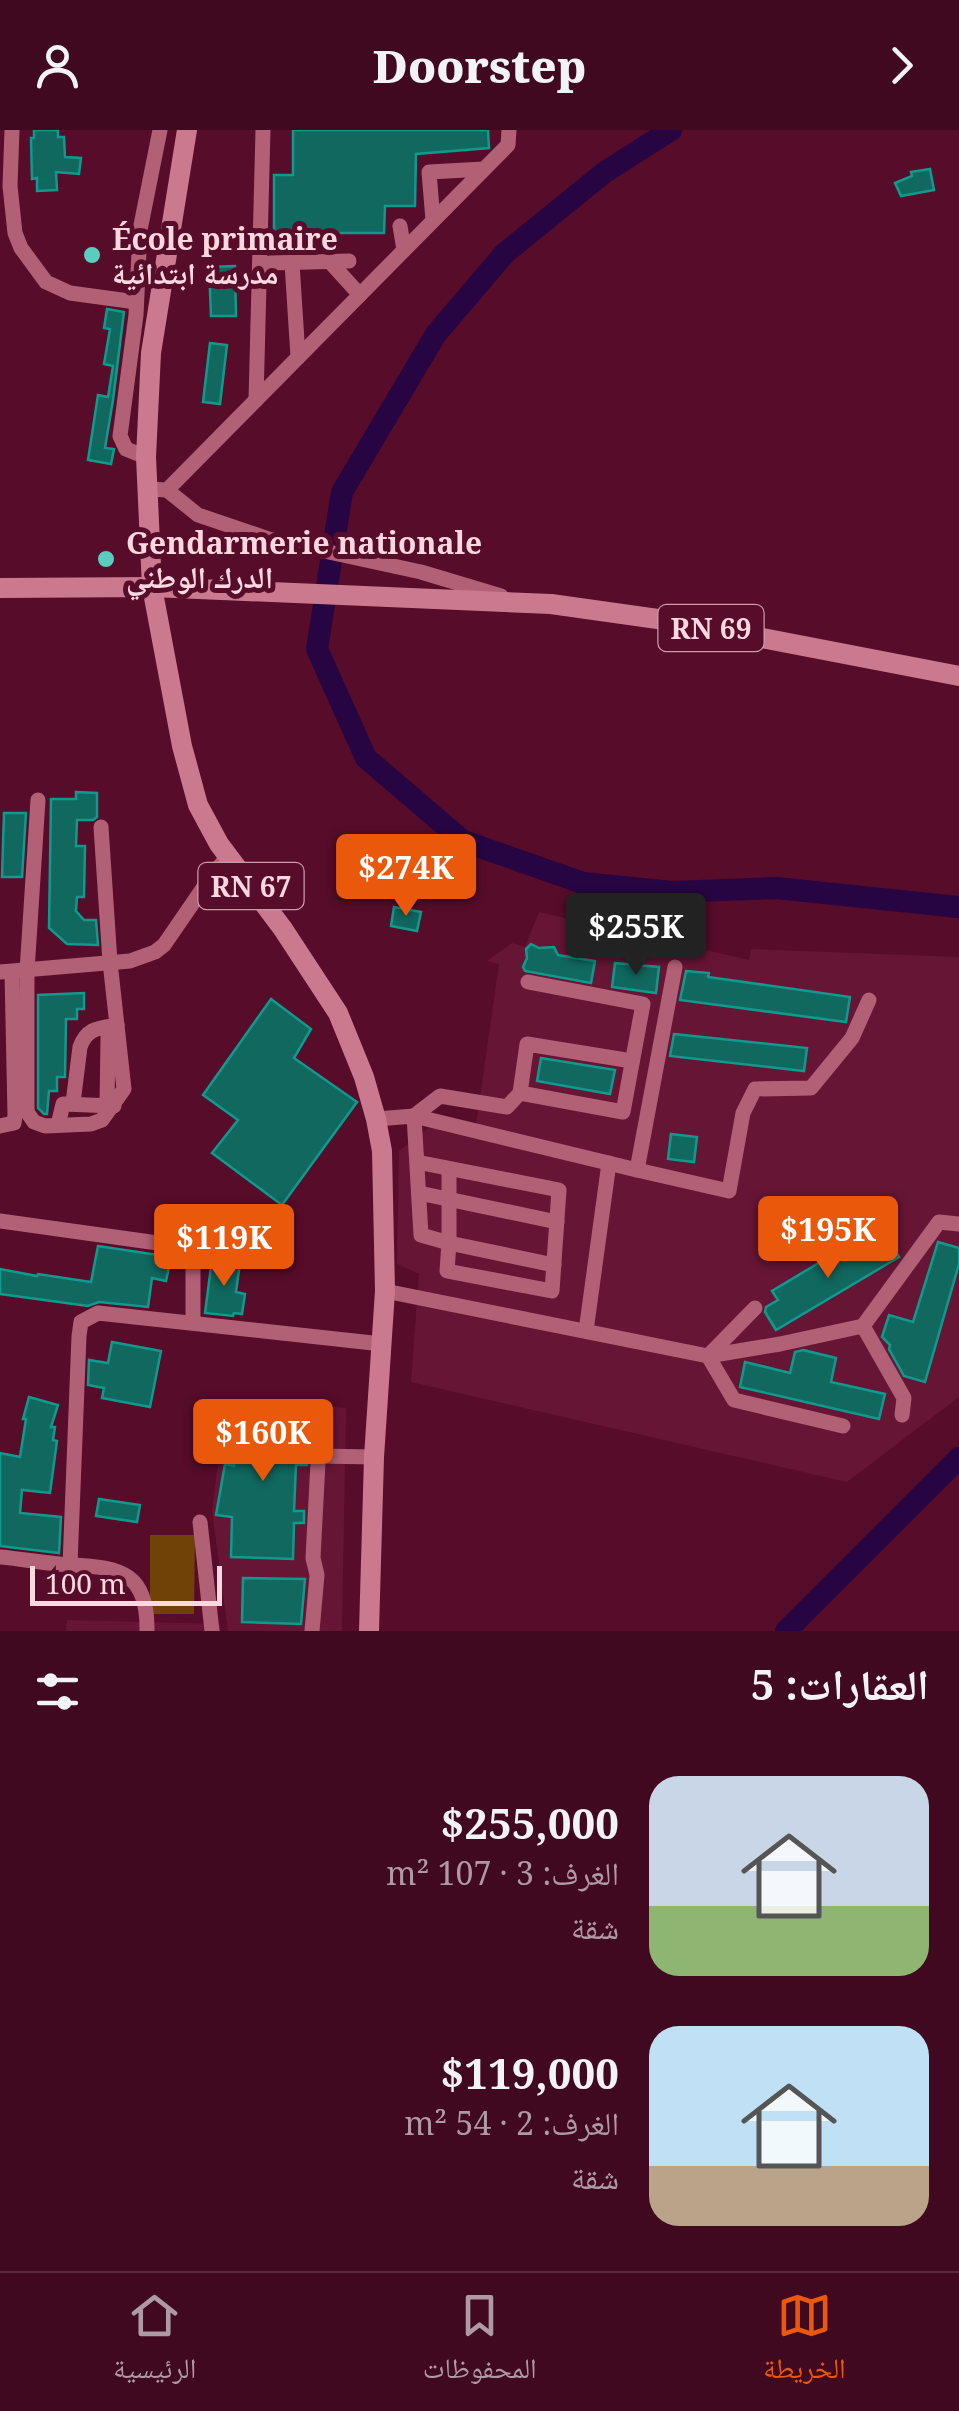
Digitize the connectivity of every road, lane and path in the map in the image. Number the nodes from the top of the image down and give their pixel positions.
1 (12, 130) edge
2 (160, 130) edge
3 (187, 130) edge
4 (263, 130) edge
5 (509, 130) edge
6 (484, 169) junction
7 (5, 186) edge
8 (433, 220) junction
9 (400, 226) dead end
10 (404, 250) junction
11 (330, 262) junction
12 (349, 262) dead end
13 (292, 263) junction
14 (270, 264) dead end
15 (360, 295) junction
16 (136, 302) junction
17 (298, 357) junction
18 (256, 400) junction
19 (146, 457) junction
20 (157, 490) junction
21 (0, 588) edge
22 (152, 588) junction
23 (524, 603) junction
24 (959, 676) edge
25 (38, 800) dead end
26 (102, 827) dead end
27 (228, 856) junction
28 (110, 962) junction
29 (674, 967) dead end
30 (13, 972) edge
31 (528, 982) dead end
32 (869, 1000) dead end
33 (115, 1025) junction
34 (632, 1061) junction
35 (520, 1093) junction
36 (73, 1104) junction
37 (110, 1105) junction
38 (414, 1116) junction
39 (376, 1119) junction
40 (58, 1125) junction
41 (0, 1126) edge
42 (417, 1162) junction
43 (609, 1163) junction
44 (449, 1168) junction
45 (636, 1170) junction
46 (418, 1193) junction
47 (449, 1199) junction
48 (0, 1221) edge
49 (557, 1222) junction
50 (959, 1224) edge
51 (449, 1243) junction
52 (554, 1265) junction
53 (384, 1291) junction
54 (755, 1308) dead end
55 (194, 1324) junction
56 (863, 1326) junction
57 (586, 1331) junction
58 (382, 1344) junction
59 (708, 1356) junction
60 (902, 1415) dead end
61 (320, 1424) dead end
62 (843, 1426) dead end
63 (318, 1456) junction
64 (374, 1457) junction
65 (200, 1522) dead end
66 (0, 1557) edge
67 (70, 1565) junction
68 (148, 1631) edge
69 (212, 1631) edge
70 (312, 1631) edge
71 (369, 1631) edge

1 - 7 street
2 - 16 street
3 - 19 main road, RN 67
4 - 18 street
5 - 6 street
6 - 8 street
6 - 8 street
7 - 16 street
8 - 10 street
9 - 10 street
10 - 15 street
11 - 12 street
11 - 13 street
11 - 15 street
13 - 14 street
13 - 17 street
15 - 17 street
16 - 19 street
17 - 18 street
18 - 20 street
19 - 20 main road, RN 67
20 - 22 main road, RN 67
20 - 23 street
21 - 22 main road, RN 69
22 - 23 main road, RN 69
22 - 27 main road, RN 67
23 - 24 main road, RN 69
25 - 30 street
26 - 28 street
27 - 28 street
27 - 39 main road, RN 67
28 - 30 street
28 - 33 street
29 - 45 street
30 - 40 street
30 - 41 street
31 - 34 street
32 - 45 street
33 - 36 street
33 - 37 street
34 - 35 street
34 - 35 street
35 - 38 street
36 - 37 street
36 - 40 street
37 - 40 street
38 - 39 street
38 - 42 street
38 - 43 street
39 - 53 main road, RN 67
42 - 44 street
42 - 46 street
43 - 45 street
43 - 57 street
44 - 47 street
44 - 49 street
46 - 47 street
46 - 51 street
47 - 49 street
47 - 51 street
48 - 55 street
49 - 52 street
50 - 56 street
51 - 52 street
51 - 52 street
53 - 57 street
53 - 58 main road, RN 67
54 - 59 street
55 - 58 street
55 - 67 street
56 - 59 street
56 - 60 street
57 - 59 street
58 - 64 main road, RN 67
59 - 62 street
61 - 63 street
63 - 64 street
63 - 70 street
64 - 71 main road, RN 67
65 - 69 street
66 - 67 street
67 - 68 street

